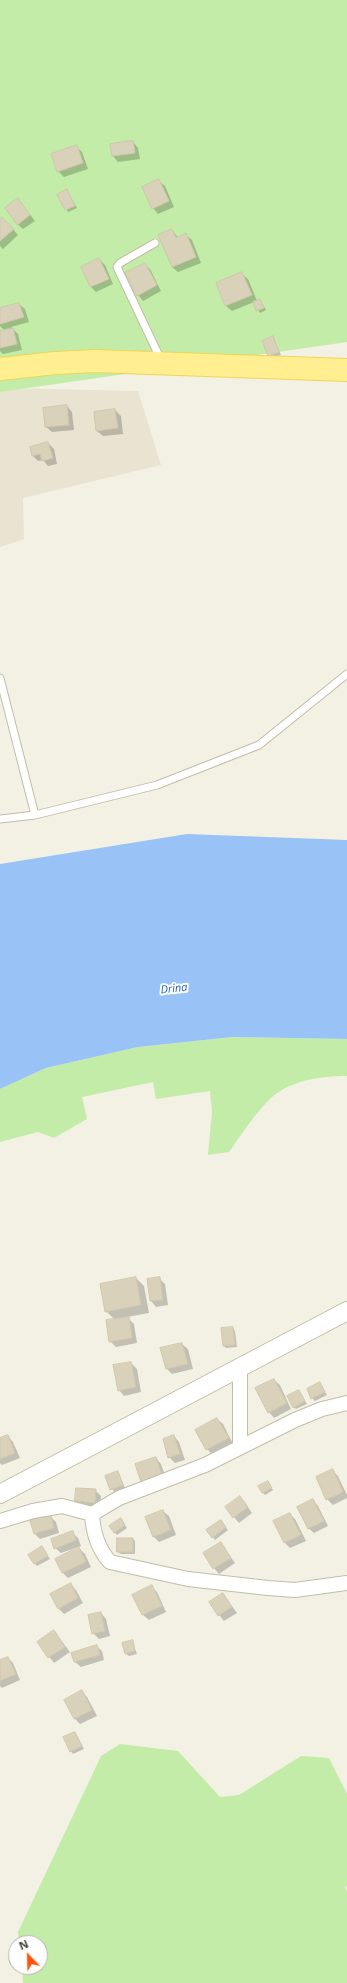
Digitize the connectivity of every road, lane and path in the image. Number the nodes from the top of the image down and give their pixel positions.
1 (155, 243) dead end
2 (163, 364) junction
3 (0, 369) edge
4 (347, 370) edge
5 (347, 674) edge
6 (0, 678) edge
7 (35, 815) junction
8 (0, 819) edge
9 (347, 1311) edge
10 (240, 1367) junction
11 (347, 1403) edge
12 (240, 1446) junction
13 (0, 1494) edge
14 (92, 1514) junction
15 (0, 1521) edge
16 (347, 1582) edge

1 - 2 lane
2 - 3 main road
2 - 4 main road
5 - 7 lane
6 - 7 lane
7 - 8 lane
9 - 10 street
10 - 12 street
10 - 13 street
11 - 12 street
12 - 14 street
14 - 15 street
14 - 16 street

